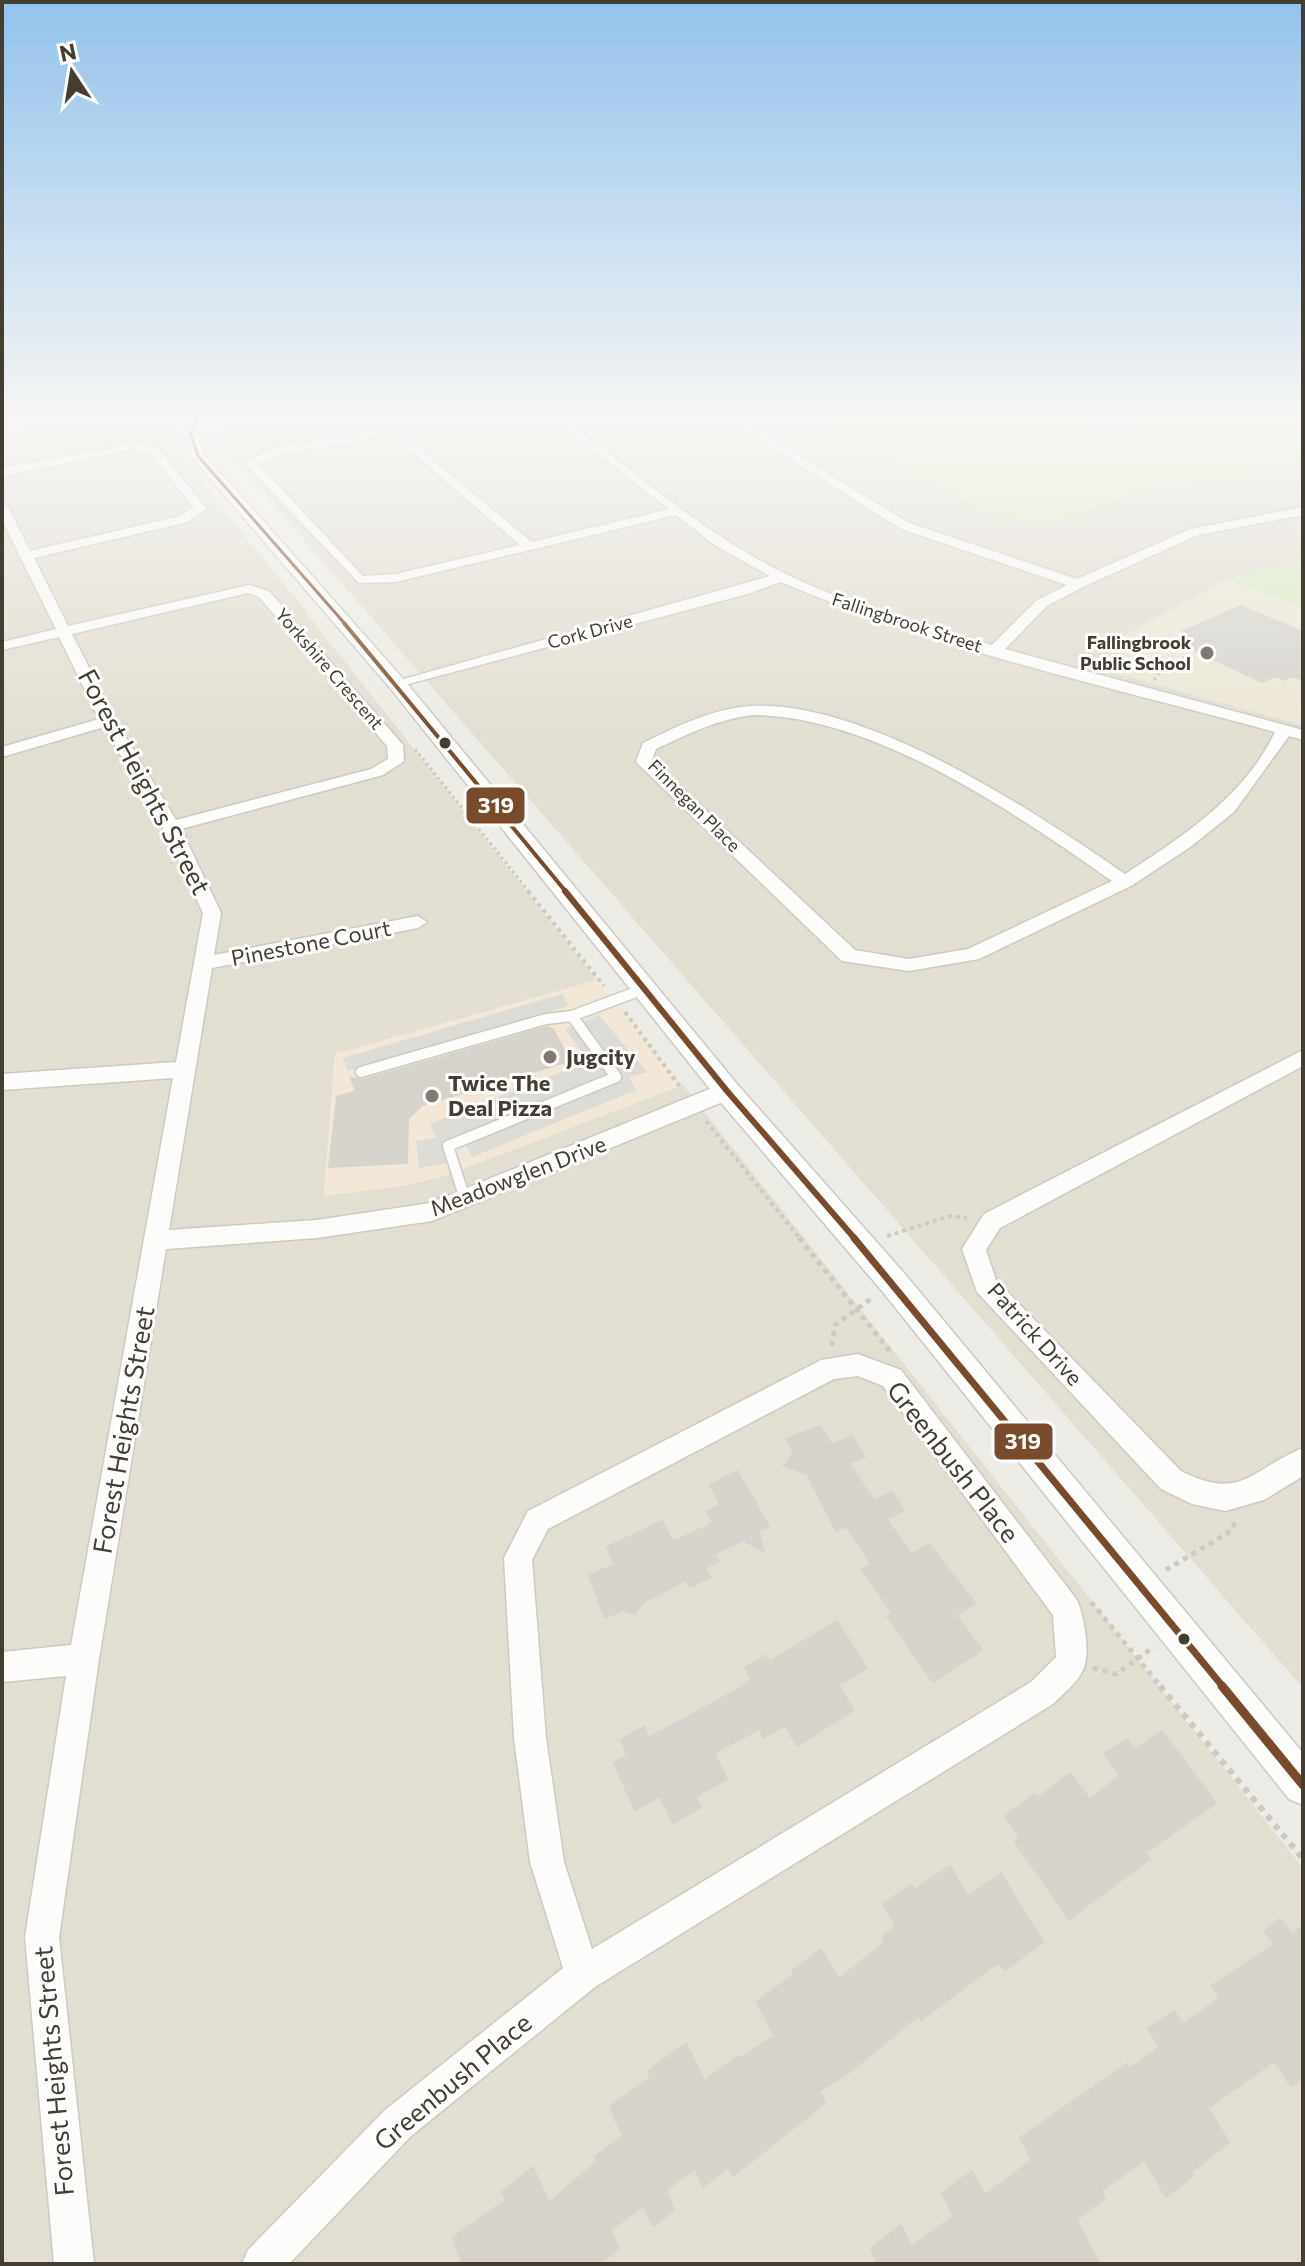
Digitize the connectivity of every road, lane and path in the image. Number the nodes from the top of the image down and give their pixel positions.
1 (11, 523) edge
2 (168, 523) edge
3 (256, 523) edge
4 (306, 523) edge
5 (502, 523) edge
6 (627, 523) edge
7 (693, 523) edge
8 (900, 523) edge
9 (1242, 523) edge
10 (529, 546) junction
11 (28, 555) junction
12 (781, 577) junction
13 (1078, 584) junction
14 (286, 587) dead end
15 (313, 622) dead end
16 (66, 631) junction
17 (2, 646) edge
18 (995, 651) junction
19 (1192, 654) dead end
20 (398, 685) junction
21 (1146, 692) junction
22 (108, 721) junction
23 (1284, 730) junction
24 (1303, 735) edge
25 (413, 746) dead end
26 (2, 752) edge
27 (171, 826) junction
28 (1125, 882) junction
29 (418, 922) dead end
30 (205, 963) junction
31 (644, 989) junction
32 (615, 999) junction
33 (572, 1016) junction
34 (1303, 1057) edge
35 (187, 1069) junction
36 (361, 1072) dead end
37 (2, 1082) edge
38 (727, 1091) junction
39 (694, 1105) junction
40 (465, 1199) junction
41 (992, 1221) junction
42 (157, 1240) junction
43 (862, 1245) junction
44 (893, 1282) junction
45 (857, 1309) junction
46 (895, 1357) dead end
47 (830, 1368) junction
48 (1303, 1461) edge
49 (1247, 1497) junction
50 (1140, 1585) junction
51 (1088, 1598) dead end
52 (1178, 1630) junction
53 (1138, 1658) junction
54 (84, 1659) junction
55 (1071, 1663) junction
56 (2, 1667) edge
57 (1303, 1785) edge
58 (1303, 1859) edge
59 (583, 1975) junction
60 (74, 2264) edge
61 (262, 2264) edge

1 - 11 street, Forest Heights Street
2 - 11 street
3 - 20 street
4 - 10 street
5 - 10 street
6 - 10 street
7 - 12 street, Fallingbrook Street
8 - 13 street
9 - 13 street
11 - 16 street, Forest Heights Street
12 - 18 street, Fallingbrook Street
12 - 20 street, Cork Drive
13 - 18 street
14 - 15 path
16 - 17 street
16 - 22 street, Forest Heights Street
16 - 27 street, Yorkshire Crescent
18 - 21 street, Fallingbrook Street
19 - 21 path
20 - 31 street
21 - 23 street, Fallingbrook Street
22 - 26 street
22 - 27 street, Forest Heights Street
23 - 24 street, Fallingbrook Street
23 - 28 street, Finnegan Place
25 - 32 path
27 - 30 street, Forest Heights Street
28 - 28 street, Finnegan Place
29 - 30 street, Pinestone Court
30 - 35 street, Forest Heights Street
31 - 32 lane
31 - 38 street
32 - 33 lane
32 - 39 path
33 - 36 lane
33 - 40 lane
34 - 41 street
35 - 37 street
35 - 42 street, Forest Heights Street
38 - 39 street, Meadowglen Drive
38 - 43 street
39 - 40 street, Meadowglen Drive
39 - 45 path
40 - 42 street, Meadowglen Drive
41 - 43 path
41 - 49 street, Patrick Drive
42 - 54 street, Forest Heights Street
43 - 44 street
44 - 45 path
44 - 50 street
45 - 46 path
45 - 47 path
47 - 55 street, Greenbush Place
47 - 59 street, Greenbush Place
48 - 49 street
49 - 50 path
50 - 52 street
51 - 53 path
52 - 53 path
52 - 57 street
53 - 55 path
53 - 58 path
54 - 56 street
54 - 60 street, Forest Heights Street
55 - 59 street, Greenbush Place
59 - 61 street, Greenbush Place

